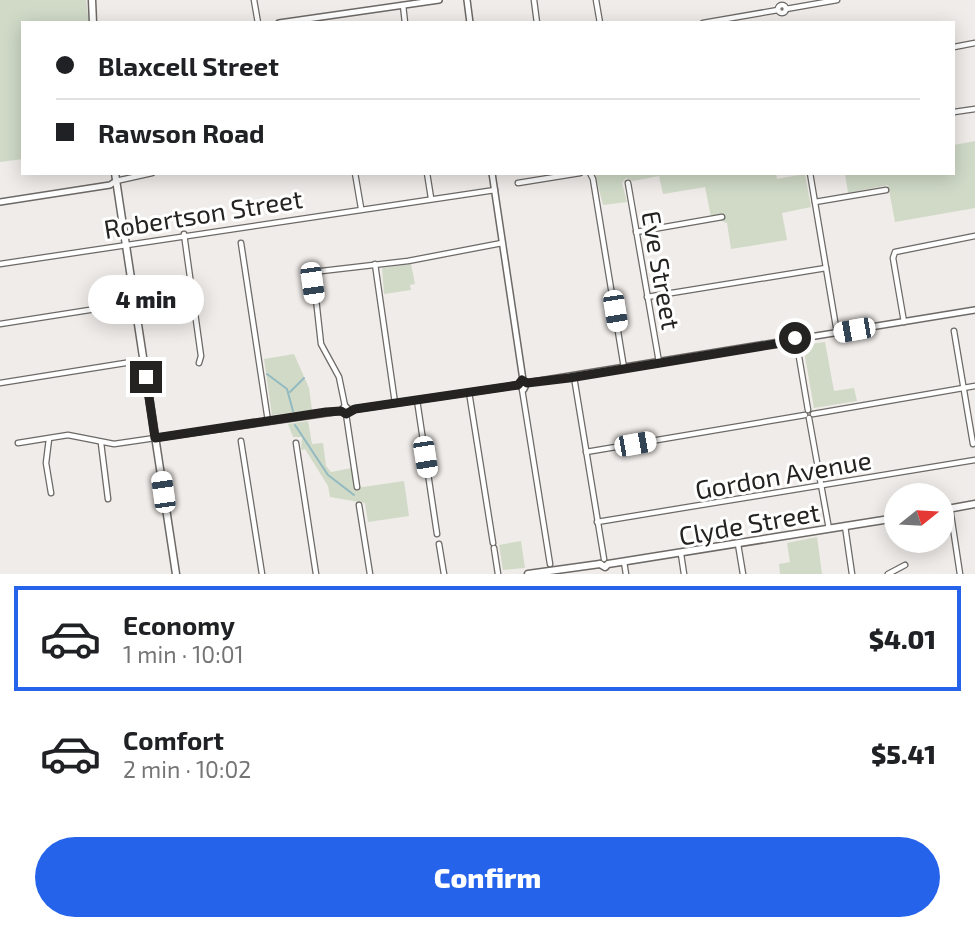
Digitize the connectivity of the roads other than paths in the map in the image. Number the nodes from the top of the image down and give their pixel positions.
1 (92, 0) edge
2 (254, 0) edge
3 (439, 0) edge
4 (467, 0) edge
5 (534, 0) edge
6 (596, 0) edge
7 (837, 0) edge
8 (402, 5) junction
9 (782, 7) edge
10 (94, 21) edge
11 (258, 21) edge
12 (293, 21) edge
13 (405, 21) edge
14 (470, 21) edge
15 (537, 21) edge
16 (600, 21) edge
17 (713, 21) edge
18 (975, 43) edge
19 (955, 47) edge
20 (975, 108) edge
21 (955, 112) edge
22 (134, 175) edge
23 (355, 175) edge
24 (427, 175) edge
25 (492, 175) edge
26 (568, 175) edge
27 (591, 175) edge
28 (810, 175) edge
29 (116, 177) edge
30 (518, 183) dead end
31 (628, 183) dead end
32 (495, 190) junction
33 (886, 190) dead end
34 (431, 198) junction
35 (0, 202) edge
36 (815, 202) junction
37 (360, 208) junction
38 (722, 217) dead end
39 (636, 232) junction
40 (184, 234) junction
41 (975, 236) edge
42 (241, 243) dead end
43 (502, 243) junction
44 (126, 244) junction
45 (0, 264) edge
46 (375, 264) junction
47 (826, 268) junction
48 (647, 298) junction
49 (134, 303) junction
50 (975, 310) edge
51 (904, 322) junction
52 (0, 324) edge
53 (954, 331) dead end
54 (837, 333) junction
55 (797, 342) junction
56 (144, 360) junction
57 (199, 363) dead end
58 (659, 363) junction
59 (624, 369) junction
60 (575, 377) junction
61 (0, 383) edge
62 (523, 384) junction
63 (975, 386) edge
64 (963, 388) junction
65 (469, 392) junction
66 (417, 400) junction
67 (395, 403) junction
68 (345, 410) junction
69 (809, 414) junction
70 (268, 421) junction
71 (155, 438) junction
72 (49, 439) junction
73 (241, 441) dead end
74 (18, 443) dead end
75 (101, 443) junction
76 (296, 443) dead end
77 (973, 444) edge
78 (586, 452) junction
79 (975, 460) edge
80 (357, 487) dead end
81 (822, 487) junction
82 (51, 492) dead end
83 (108, 499) dead end
84 (975, 504) edge
85 (359, 505) dead end
86 (954, 508) edge
87 (884, 520) edge
88 (597, 522) junction
89 (845, 526) junction
90 (830, 529) junction
91 (437, 534) dead end
92 (954, 535) edge
93 (439, 544) dead end
94 (738, 544) junction
95 (681, 554) junction
96 (604, 562) junction
97 (624, 562) junction
98 (550, 564) dead end
99 (905, 565) dead end
100 (567, 572) edge
101 (176, 574) edge
102 (261, 574) edge
103 (316, 574) edge
104 (370, 574) edge
105 (444, 574) edge
106 (498, 574) edge
107 (528, 574) edge
108 (626, 574) edge
109 (684, 574) edge
110 (743, 574) edge
111 (852, 574) edge
112 (888, 574) edge
113 (960, 574) edge

1 - 10 main road
2 - 11 street
3 - 8 street
4 - 14 street
5 - 15 street
6 - 16 street
7 - 9 street
8 - 12 street
8 - 13 street
9 - 17 street
18 - 19 street
20 - 21 street
22 - 29 street
23 - 37 street
24 - 34 street
25 - 32 street
26 - 30 street
27 - 59 street
28 - 36 street
29 - 35 street
29 - 44 main road
31 - 39 street, Eve Street
32 - 34 street, Robertson Street
32 - 43 street
33 - 36 street
34 - 37 street, Robertson Street
36 - 47 street
37 - 40 street, Robertson Street
38 - 39 street
39 - 48 street, Eve Street
40 - 44 street, Robertson Street
40 - 57 street
41 - 51 street
42 - 70 street
43 - 46 street
43 - 62 street
44 - 45 street, Robertson Street
44 - 49 main road
46 - 67 street
46 - 68 street
47 - 48 street
47 - 54 street
48 - 58 street, Eve Street
49 - 52 street
49 - 56 main road
50 - 51 street
51 - 54 street
53 - 64 street
54 - 55 street
55 - 58 street
55 - 69 street
56 - 61 street
56 - 71 main road
58 - 59 street
59 - 60 street
60 - 62 street
60 - 78 street
62 - 65 street
62 - 98 street
63 - 64 street
64 - 69 street
64 - 77 street
65 - 66 street
65 - 106 street
66 - 67 street
66 - 91 street
67 - 68 street
68 - 70 street
68 - 80 street
69 - 78 street
69 - 81 street
70 - 71 street
71 - 75 street
71 - 101 main road
72 - 74 street
72 - 75 street
72 - 82 street
73 - 102 street
75 - 83 street
76 - 103 street
78 - 88 street
79 - 81 street, Gordon Avenue
81 - 88 street, Gordon Avenue
81 - 90 street
84 - 86 main road
85 - 104 street
87 - 89 main road, Clyde Street
88 - 96 street
89 - 90 main road, Clyde Street
89 - 111 street
90 - 94 main road, Clyde Street
92 - 113 street
93 - 105 street
94 - 95 main road, Clyde Street
94 - 110 street
95 - 97 main road, Clyde Street
95 - 109 street
96 - 97 main road, Clyde Street
96 - 100 main road, Clyde Street
97 - 108 street
99 - 112 street
100 - 107 main road, Clyde Street

